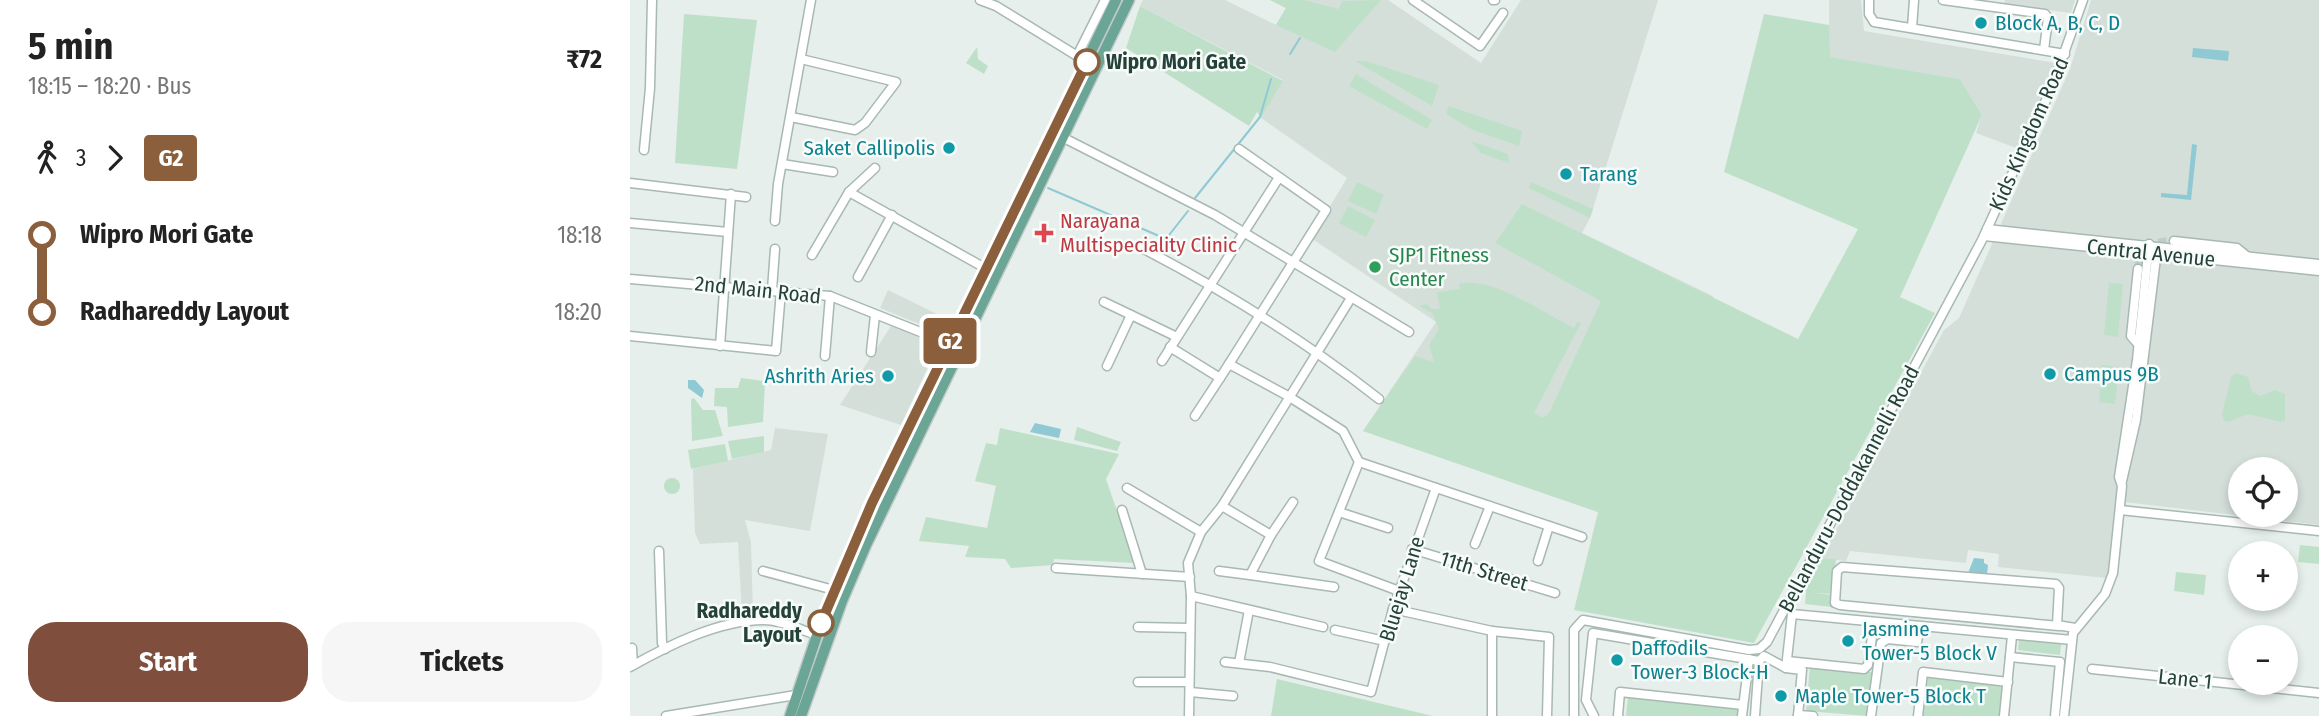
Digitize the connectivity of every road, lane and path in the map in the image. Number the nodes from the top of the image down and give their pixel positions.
1 (652, 0) edge
2 (811, 0) edge
3 (980, 0) edge
4 (1105, 0) edge
5 (1116, 0) edge
6 (1129, 0) edge
7 (1413, 0) edge
8 (1869, 0) edge
9 (1914, 0) edge
10 (1943, 0) edge
11 (2082, 0) edge
12 (1995, 3) edge
13 (1503, 13) dead end
14 (1912, 28) junction
15 (2044, 50) junction
16 (2066, 54) junction
17 (1077, 56) junction
18 (801, 59) junction
19 (1087, 62) junction
20 (791, 117) junction
21 (1064, 138) junction
22 (1239, 149) dead end
23 (644, 150) dead end
24 (782, 164) junction
25 (875, 168) dead end
26 (833, 172) dead end
27 (1278, 179) junction
28 (630, 183) edge
29 (849, 192) junction
30 (731, 194) junction
31 (746, 197) dead end
32 (892, 215) junction
33 (775, 221) dead end
34 (630, 223) edge
35 (728, 232) junction
36 (1242, 232) junction
37 (1985, 232) junction
38 (2174, 241) tunnel mouth
39 (1140, 247) dead end
40 (775, 249) dead end
41 (2153, 249) junction
42 (811, 255) dead end
43 (2248, 257) junction
44 (1294, 264) junction
45 (2319, 264) edge
46 (985, 268) junction
47 (2138, 269) tunnel mouth
48 (2319, 271) edge
49 (858, 277) dead end
50 (630, 278) edge
51 (1210, 283) junction
52 (725, 286) junction
53 (776, 290) junction
54 (830, 296) junction
55 (1351, 298) junction
56 (1104, 302) dead end
57 (1259, 314) junction
58 (875, 315) junction
59 (1131, 315) junction
60 (1409, 332) dead end
61 (630, 336) edge
62 (1177, 337) junction
63 (2138, 344) junction
64 (948, 345) junction
65 (720, 346) junction
66 (1170, 347) junction
67 (958, 351) junction
68 (1318, 351) junction
69 (871, 352) dead end
70 (825, 356) dead end
71 (2141, 356) junction
72 (1162, 361) dead end
73 (1229, 364) junction
74 (1107, 366) dead end
75 (1220, 378) junction
76 (1288, 396) junction
77 (1379, 399) dead end
78 (1195, 416) dead end
79 (1359, 462) junction
80 (1127, 488) dead end
81 (1436, 488) junction
82 (1293, 502) dead end
83 (1222, 506) junction
84 (1490, 506) junction
85 (1122, 510) dead end
86 (2120, 510) junction
87 (1339, 512) junction
88 (1549, 526) junction
89 (1388, 528) dead end
90 (2319, 531) edge
91 (1200, 533) junction
92 (1271, 535) junction
93 (1582, 537) dead end
94 (1475, 544) dead end
95 (1412, 550) junction
96 (659, 551) dead end
97 (1538, 561) dead end
98 (1056, 568) dead end
99 (763, 571) dead end
100 (1219, 571) dead end
101 (1143, 574) junction
102 (1250, 575) junction
103 (1190, 577) junction
104 (1334, 587) dead end
105 (834, 590) junction
106 (1399, 591) junction
107 (1555, 593) dead end
108 (1191, 596) junction
109 (1393, 609) junction
110 (1250, 610) junction
111 (1874, 623) junction
112 (2059, 626) junction
113 (1138, 627) dead end
114 (1323, 627) dead end
115 (1920, 627) junction
116 (1190, 628) junction
117 (2075, 628) junction
118 (1335, 630) dead end
119 (1492, 631) junction
120 (817, 635) junction
121 (2012, 636) junction
122 (2072, 640) junction
123 (1385, 641) junction
124 (1767, 642) junction
125 (632, 648) edge
126 (665, 649) junction
127 (2010, 657) junction
128 (1749, 659) junction
129 (1762, 659) junction
130 (1225, 662) dead end
131 (1239, 663) junction
132 (1786, 665) junction
133 (631, 666) edge
134 (2092, 669) dead end
135 (1138, 682) dead end
136 (1189, 682) junction
137 (2008, 682) junction
138 (1190, 692) junction
139 (2319, 693) edge
140 (796, 695) junction
141 (1233, 696) dead end
142 (1743, 705) junction
143 (1798, 715) edge
144 (666, 716) edge
145 (790, 716) edge
146 (801, 716) edge
147 (1189, 716) edge
148 (1492, 716) edge
149 (1547, 716) edge
150 (1574, 716) edge
151 (1594, 716) edge
152 (1618, 716) edge
153 (1742, 716) edge
154 (1753, 716) edge
155 (1813, 716) edge
156 (1871, 716) edge
157 (1918, 716) edge
158 (2004, 716) edge
159 (2054, 716) edge
160 (2064, 716) edge

1 - 23 street
2 - 18 street
3 - 17 street
4 - 17 street
5 - 19 main road
6 - 21 main road
7 - 13 street
8 - 14 street
9 - 14 street
10 - 12 street
11 - 16 street, Kids Kingdom Road
12 - 15 street
14 - 15 street
15 - 16 street
16 - 37 street, Kids Kingdom Road
17 - 19 street
18 - 20 street
18 - 20 street
19 - 46 main road
20 - 24 street
21 - 36 street
21 - 67 main road
22 - 27 street
24 - 26 street
24 - 33 street
25 - 29 street
27 - 36 street
27 - 44 street
28 - 30 street
29 - 32 street
29 - 42 street
30 - 31 street
30 - 35 street
32 - 46 street
32 - 49 street
34 - 35 street
35 - 52 street
36 - 44 street
36 - 51 street
37 - 41 street, Central Avenue
37 - 124 street, Bellanduru-Doddakannelli Road
38 - 43 street
39 - 51 street
40 - 53 street
41 - 43 street, Central Avenue
41 - 48 street, Central Avenue
41 - 63 street
41 - 71 street
43 - 45 street, Central Avenue
44 - 55 street
44 - 57 street
46 - 64 main road
47 - 63 street
50 - 52 street, 2nd Main Road
51 - 57 street
51 - 62 street
52 - 53 street, 2nd Main Road
52 - 65 street
53 - 54 street, 2nd Main Road
53 - 65 street
54 - 58 street, 2nd Main Road
54 - 70 street
55 - 60 street
55 - 68 street
56 - 59 street
57 - 68 street
57 - 73 street
58 - 64 street, 2nd Main Road
58 - 69 street
59 - 62 street
59 - 74 street
61 - 65 street
62 - 66 street
63 - 71 street
64 - 67 street, 2nd Main Road
64 - 105 main road
66 - 72 street
66 - 75 street
67 - 146 main road
68 - 76 street
68 - 77 street
71 - 86 street
73 - 75 street
73 - 76 street
75 - 78 street
76 - 79 street
76 - 83 street
79 - 81 street
79 - 87 street
80 - 91 street
81 - 84 street
81 - 95 street, Bluejay Lane
82 - 92 street
83 - 91 street
83 - 92 street
84 - 88 street
84 - 94 street
85 - 101 street
86 - 90 street
86 - 117 street
87 - 89 street
87 - 106 street
88 - 93 street
88 - 97 street
91 - 103 street
92 - 102 street
95 - 106 street, Bluejay Lane
95 - 107 street, 11th Street
96 - 126 street
98 - 101 street
99 - 105 street
100 - 102 street
101 - 103 street
102 - 104 street
103 - 108 street
105 - 120 main road
106 - 109 street, Bluejay Lane
108 - 110 street
108 - 116 street
109 - 119 street
109 - 123 street, Bluejay Lane
110 - 114 street
110 - 131 street
111 - 115 street
111 - 132 street
111 - 132 street
112 - 112 street
112 - 117 street
113 - 116 street
115 - 121 street
115 - 156 street
116 - 136 street
117 - 122 street
118 - 123 street
119 - 148 street
119 - 149 street
120 - 126 street
120 - 140 main road
121 - 122 street
121 - 127 street
122 - 160 street
123 - 131 street, Bluejay Lane
124 - 129 street, Bellanduru-Doddakannelli Road
124 - 150 street
125 - 133 street
126 - 133 street
127 - 137 street
127 - 159 street
128 - 129 street
128 - 142 street
128 - 151 street
129 - 132 street
129 - 154 street, Bellanduru-Doddakannelli Road
130 - 131 street
132 - 143 street
134 - 139 street, Lane 1
135 - 136 street
136 - 138 street
137 - 157 street
137 - 158 street
138 - 141 street
138 - 147 street
140 - 144 street
140 - 145 main road
142 - 152 street
142 - 153 street
143 - 155 street

